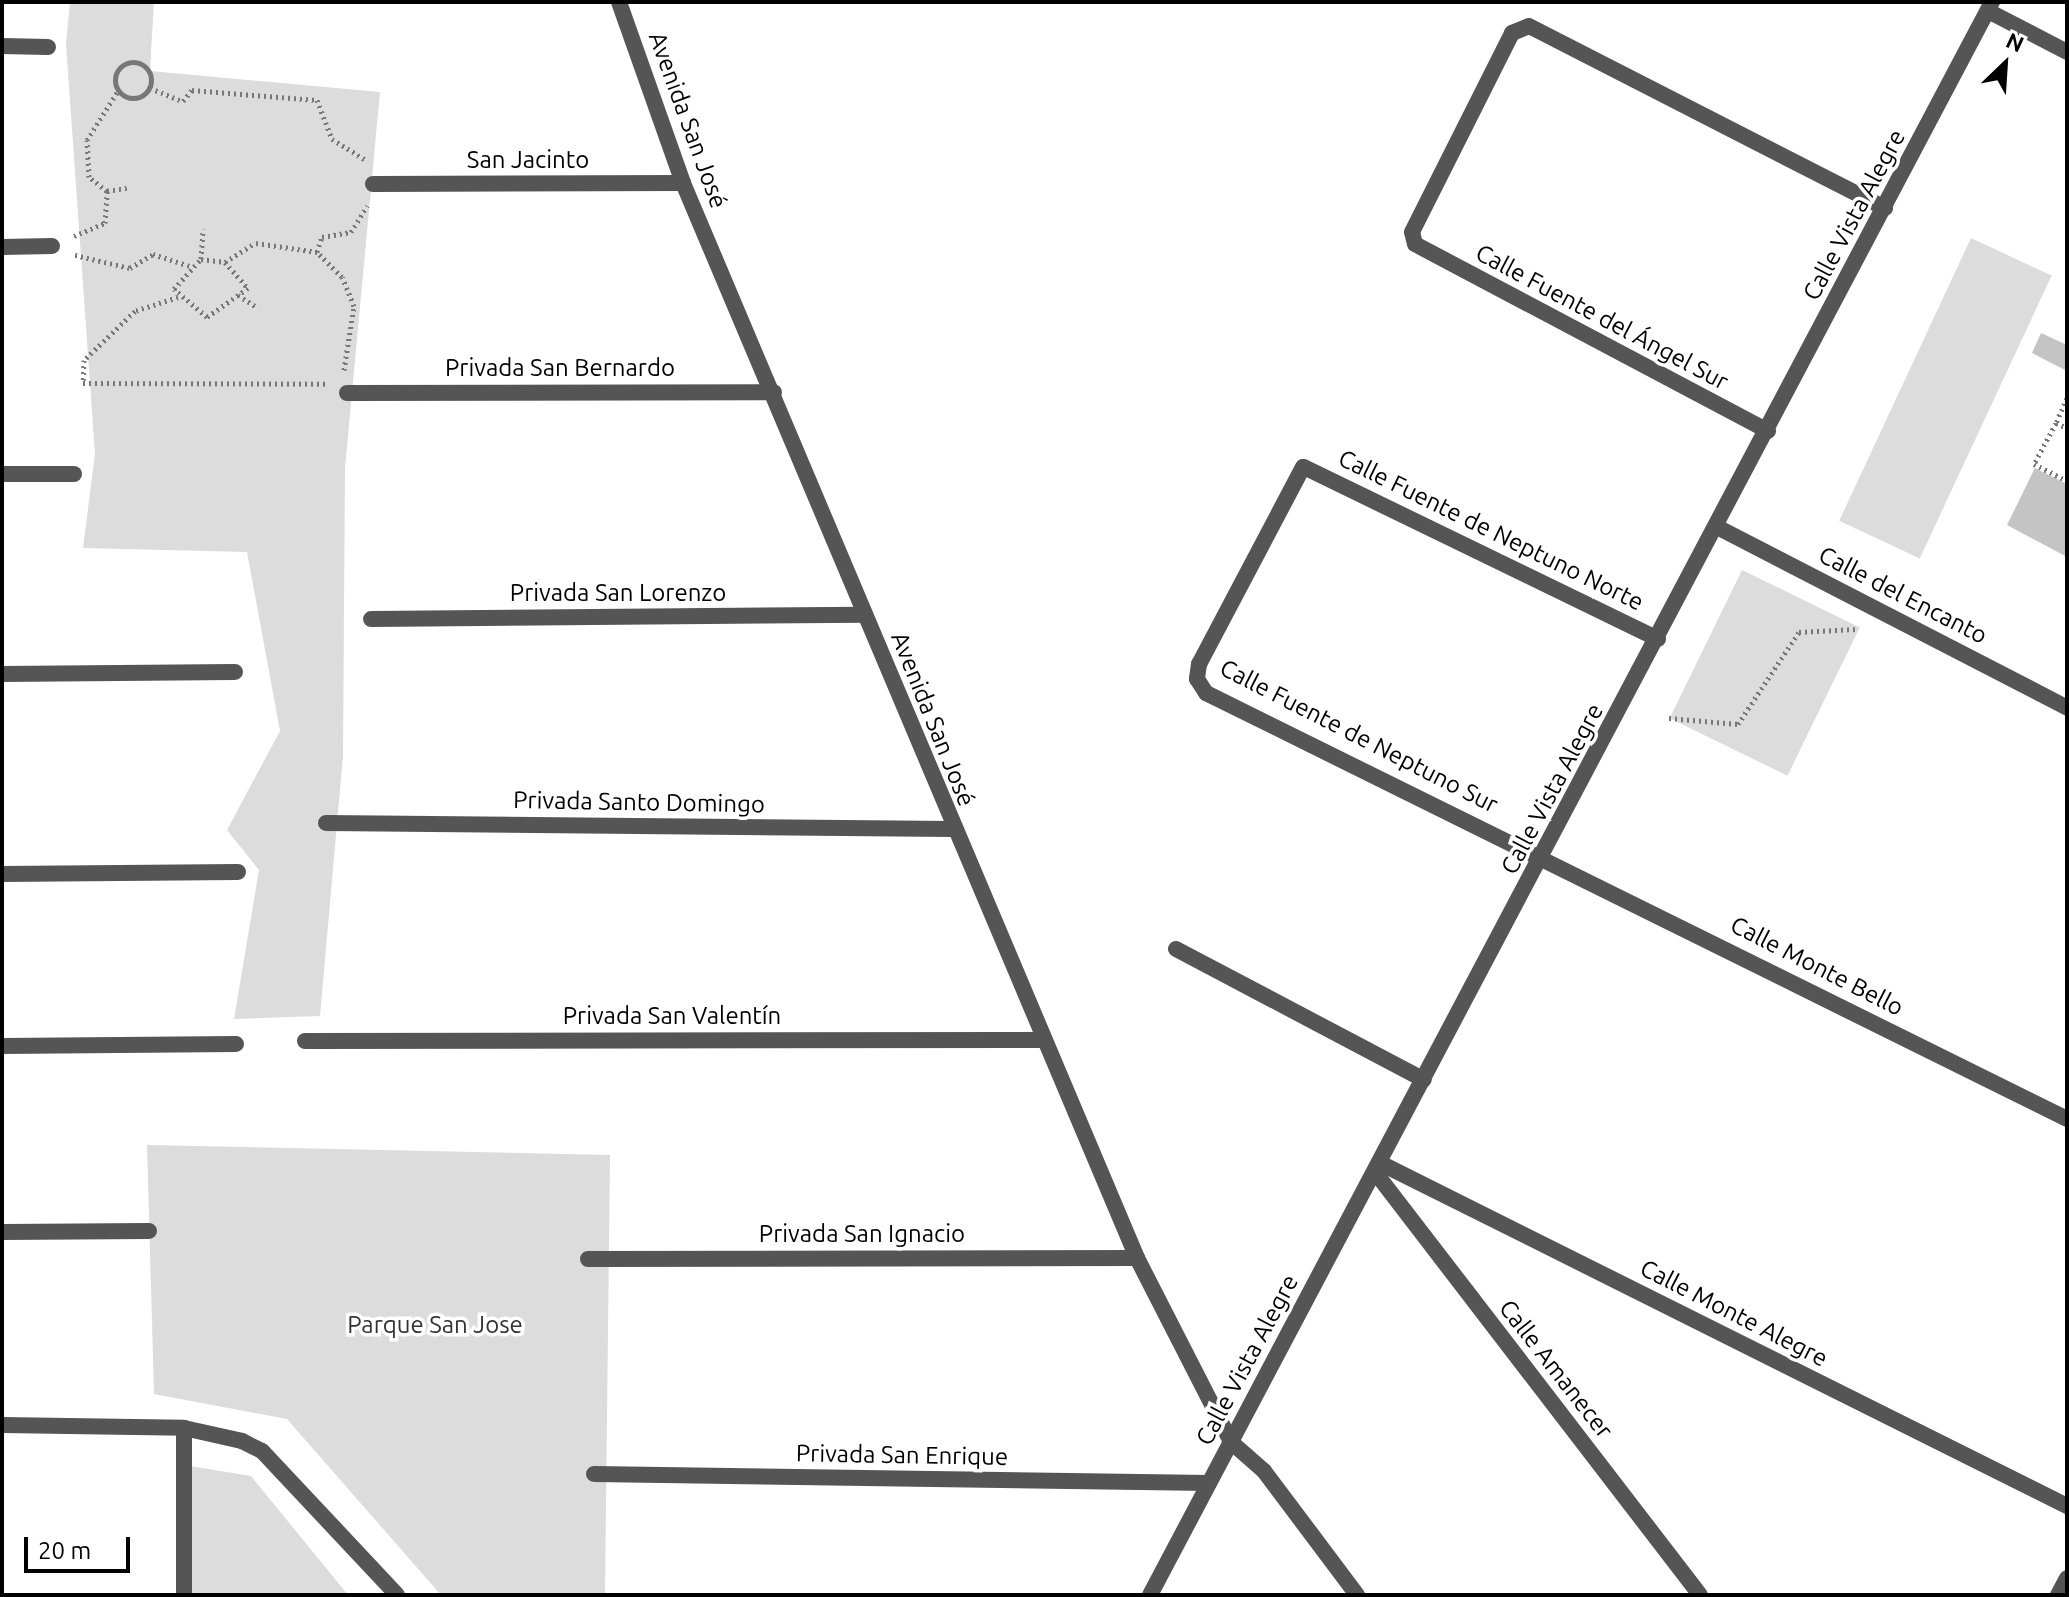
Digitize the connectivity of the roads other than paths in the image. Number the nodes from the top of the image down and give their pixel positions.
1 (619, 2) edge
2 (1990, 6) edge
3 (2, 46) edge
4 (48, 47) dead end
5 (2067, 52) edge
6 (683, 183) junction
7 (369, 184) road end
8 (1885, 208) junction
9 (52, 246) road end
10 (2, 247) edge
11 (774, 392) junction
12 (347, 393) dead end
13 (1768, 431) junction
14 (2, 474) edge
15 (74, 474) dead end
16 (1717, 527) junction
17 (865, 615) junction
18 (371, 619) dead end
19 (1658, 639) junction
20 (235, 672) dead end
21 (2, 674) edge
22 (1197, 679) joint
23 (2067, 708) edge
24 (326, 823) dead end
25 (951, 829) junction
26 (1544, 855) junction
27 (238, 872) dead end
28 (2, 874) edge
29 (1176, 949) dead end
30 (1040, 1040) junction
31 (305, 1041) dead end
32 (236, 1044) dead end
33 (2, 1046) edge
34 (1424, 1080) junction
35 (2067, 1119) edge
36 (1377, 1168) junction
37 (149, 1231) dead end
38 (2, 1232) edge
39 (1137, 1258) junction
40 (588, 1259) dead end
41 (2, 1425) edge
42 (184, 1428) junction
43 (1231, 1442) junction
44 (594, 1474) dead end
45 (1209, 1483) junction
46 (2067, 1506) edge
47 (2067, 1578) edge
48 (184, 1595) edge
49 (397, 1595) edge
50 (1150, 1595) edge
51 (1357, 1595) edge
52 (1700, 1595) edge
53 (2058, 1595) edge

1 - 6 street, Avenida San José
2 - 5 street
2 - 8 street, Calle Vista Alegre
3 - 4 street
6 - 7 street, San Jacinto
6 - 11 street, Avenida San José
8 - 13 street, Calle Vista Alegre
8 - 13 street, Calle Fuente del Ángel Sur
9 - 10 street
11 - 12 street, Privada San Bernardo
11 - 17 street, Avenida San José
13 - 16 street, Calle Vista Alegre
14 - 15 street
16 - 19 street, Calle Vista Alegre
16 - 23 street, Calle del Encanto
17 - 18 street, Privada San Lorenzo
17 - 25 street, Avenida San José
19 - 22 street, Calle Fuente de Neptuno Norte
19 - 26 street, Calle Vista Alegre
20 - 21 street
22 - 26 street, Calle Fuente de Neptuno Sur
24 - 25 street, Privada Santo Domingo
25 - 30 street, Avenida San José
26 - 34 street, Calle Vista Alegre
26 - 35 street, Calle Monte Bello
27 - 28 street
29 - 34 street
30 - 31 street, Privada San Valentín
30 - 39 street, Avenida San José
32 - 33 street
34 - 36 street, Calle Vista Alegre
36 - 43 street, Calle Vista Alegre
36 - 46 street, Calle Monte Alegre
36 - 52 street, Calle Amanecer
37 - 38 street
39 - 40 street, Privada San Ignacio
39 - 43 street, Avenida San José
41 - 42 street
42 - 48 street
42 - 49 street
43 - 45 street, Calle Vista Alegre
43 - 51 street
44 - 45 street, Privada San Enrique
45 - 50 street, Calle Vista Alegre
47 - 53 street

